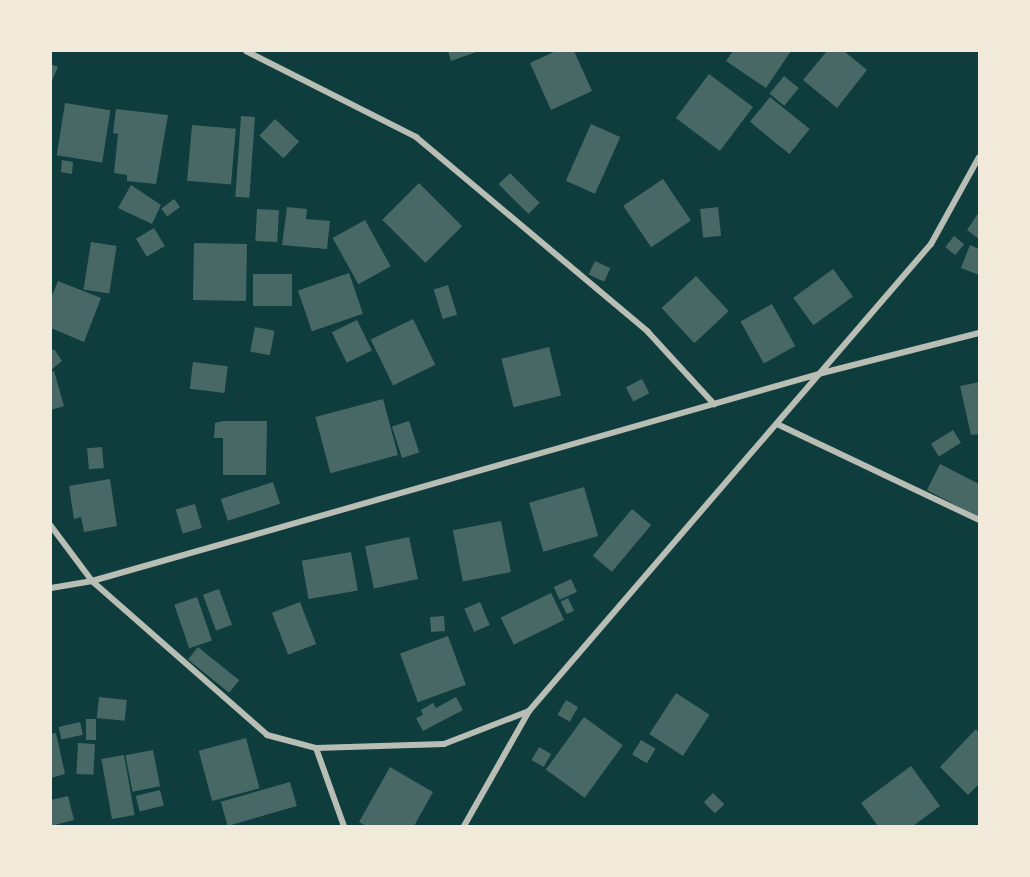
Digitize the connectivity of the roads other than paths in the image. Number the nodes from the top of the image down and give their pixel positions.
1 (246, 51) edge
2 (979, 157) edge
3 (979, 333) edge
4 (822, 373) junction
5 (714, 404) junction
6 (777, 424) junction
7 (979, 520) edge
8 (51, 526) edge
9 (92, 581) junction
10 (51, 588) edge
11 (529, 711) junction
12 (316, 748) junction
13 (344, 826) edge
14 (464, 826) edge

1 - 5 street
2 - 4 street
3 - 4 street
4 - 5 street
4 - 6 street
5 - 9 street
6 - 7 street
6 - 11 street
8 - 9 street
9 - 10 street
9 - 12 street
11 - 12 street
11 - 14 street
12 - 13 street

